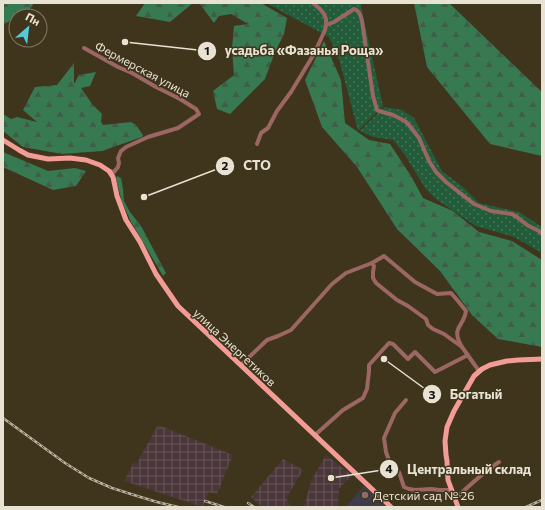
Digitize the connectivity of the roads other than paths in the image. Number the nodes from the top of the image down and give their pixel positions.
1 (313, 3) edge
2 (326, 25) junction
3 (84, 48) dead end
4 (3, 140) edge
5 (257, 144) dead end
6 (111, 172) junction
7 (542, 234) edge
8 (372, 263) junction
9 (462, 346) junction
10 (468, 355) junction
11 (542, 359) edge
12 (241, 365) junction
13 (479, 371) junction
14 (406, 400) dead end
15 (315, 435) junction
16 (499, 462) dead end
17 (451, 490) junction
18 (455, 499) junction
19 (391, 507) edge
20 (458, 507) edge

1 - 2 street
2 - 5 street
2 - 7 street
3 - 6 street, Фермерская улица
4 - 6 main road
6 - 12 main road, улица Энергетиков
8 - 9 street
8 - 9 street
8 - 12 street
9 - 10 street
10 - 13 street
10 - 15 street
11 - 13 main road
12 - 15 main road, улица Энергетиков
13 - 17 main road
14 - 17 street
15 - 19 main road, улица Энергетиков
16 - 18 street
17 - 18 main road
18 - 20 main road

